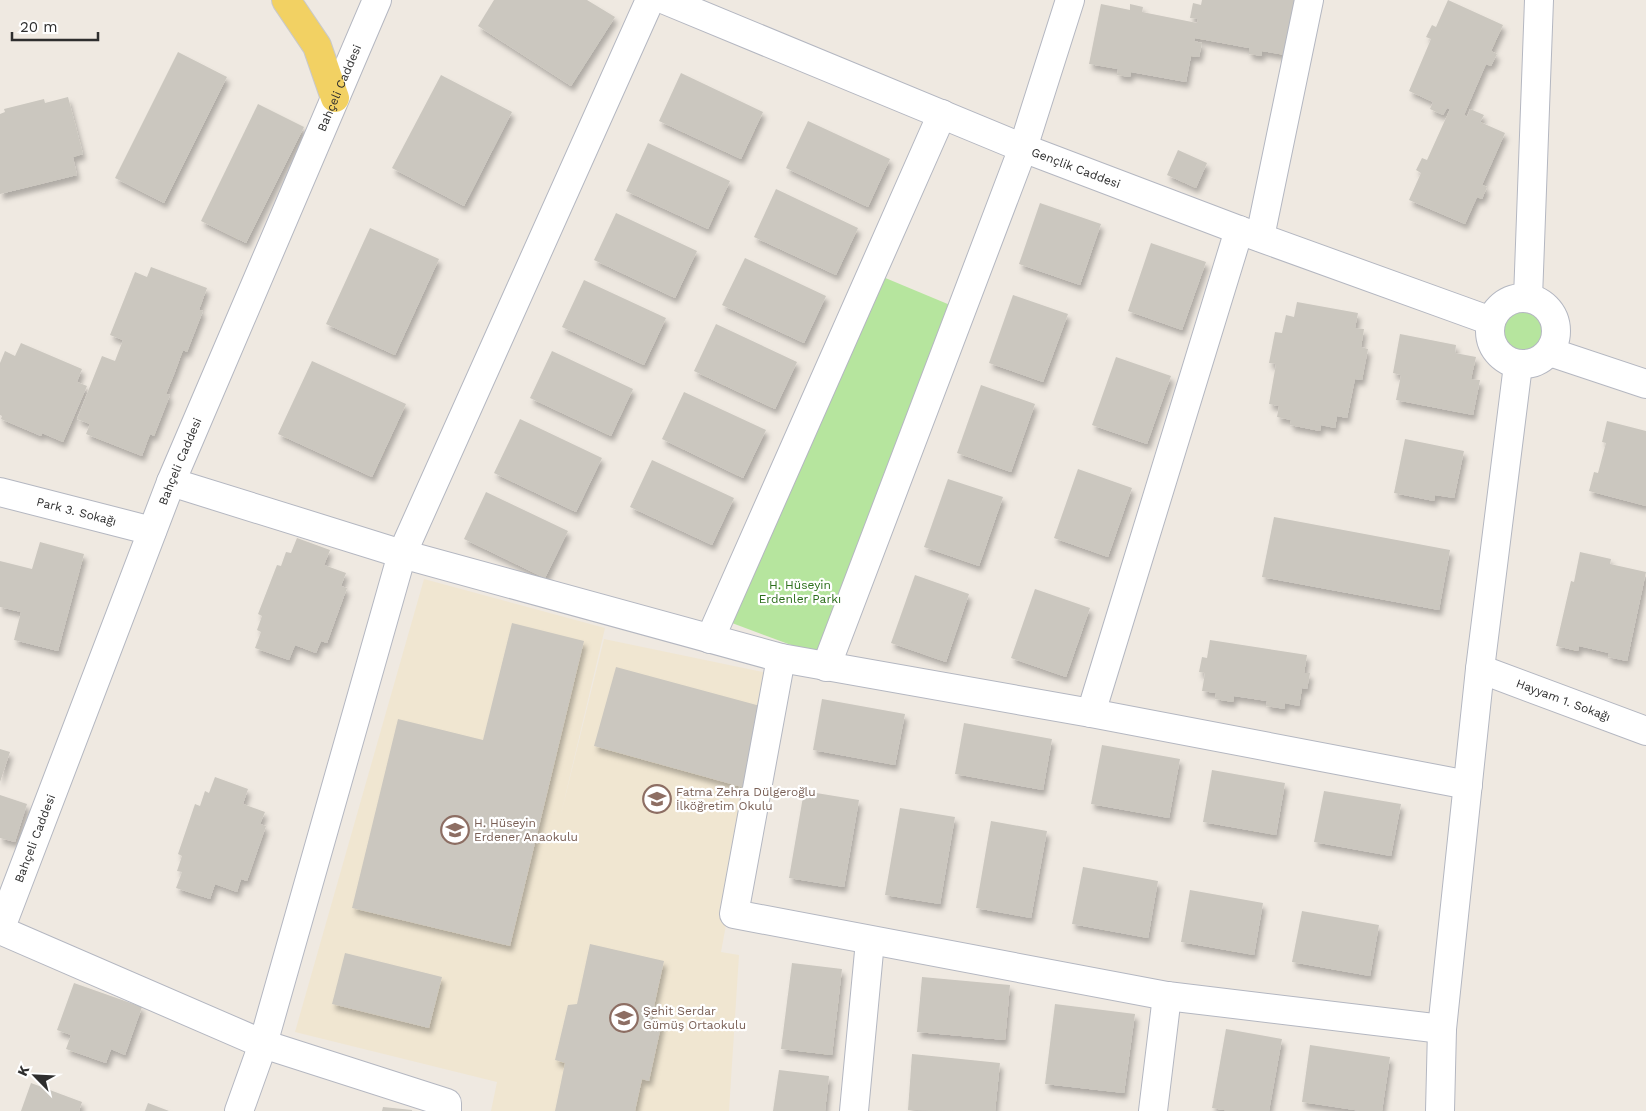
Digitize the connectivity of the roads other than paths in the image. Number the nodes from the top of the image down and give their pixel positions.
1 (286, 0) edge
2 (377, 0) edge
3 (650, 0) edge
4 (665, 0) edge
5 (1070, 0) edge
6 (1309, 0) edge
7 (1539, 0) edge
8 (334, 98) junction
9 (942, 114) junction
10 (1023, 148) junction
11 (1249, 234) junction
12 (1528, 298) junction
13 (1491, 321) junction
14 (1550, 352) junction
15 (1518, 365) junction
16 (1646, 384) edge
17 (171, 482) junction
18 (0, 492) edge
19 (152, 531) junction
20 (402, 554) junction
21 (710, 639) junction
22 (781, 658) junction
23 (826, 667) junction
24 (1480, 669) junction
25 (1092, 714) junction
26 (1646, 731) edge
27 (1468, 785) junction
28 (0, 930) edge
29 (870, 941) junction
30 (1166, 996) junction
31 (1442, 1029) junction
32 (262, 1044) junction
33 (239, 1111) edge
34 (447, 1111) edge
35 (854, 1111) edge
36 (1153, 1111) edge
37 (1440, 1111) edge

1 - 8 main road
2 - 8 street, Bahçeli Caddesi
3 - 20 street
4 - 9 street, Gençlik Caddesi
5 - 10 street
6 - 11 street
7 - 12 street
8 - 17 street, Bahçeli Caddesi
9 - 10 street, Gençlik Caddesi
9 - 21 street
10 - 11 street, Gençlik Caddesi
10 - 23 street
11 - 13 street, Gençlik Caddesi
11 - 25 street
12 - 13 street
12 - 14 street
13 - 15 street
14 - 15 street
14 - 16 street
15 - 24 street
17 - 19 street, Bahçeli Caddesi
17 - 20 street
18 - 19 street, Park 3. Sokağı
19 - 28 street, Bahçeli Caddesi
20 - 21 street
20 - 32 street
21 - 22 street
22 - 23 street
22 - 29 street
23 - 25 street
24 - 26 street, Hayyam 1. Sokağı
24 - 27 street
25 - 27 street
27 - 31 street
28 - 32 street
29 - 30 street
29 - 35 street
30 - 31 street
30 - 36 street
31 - 37 street
32 - 33 street
32 - 34 street

